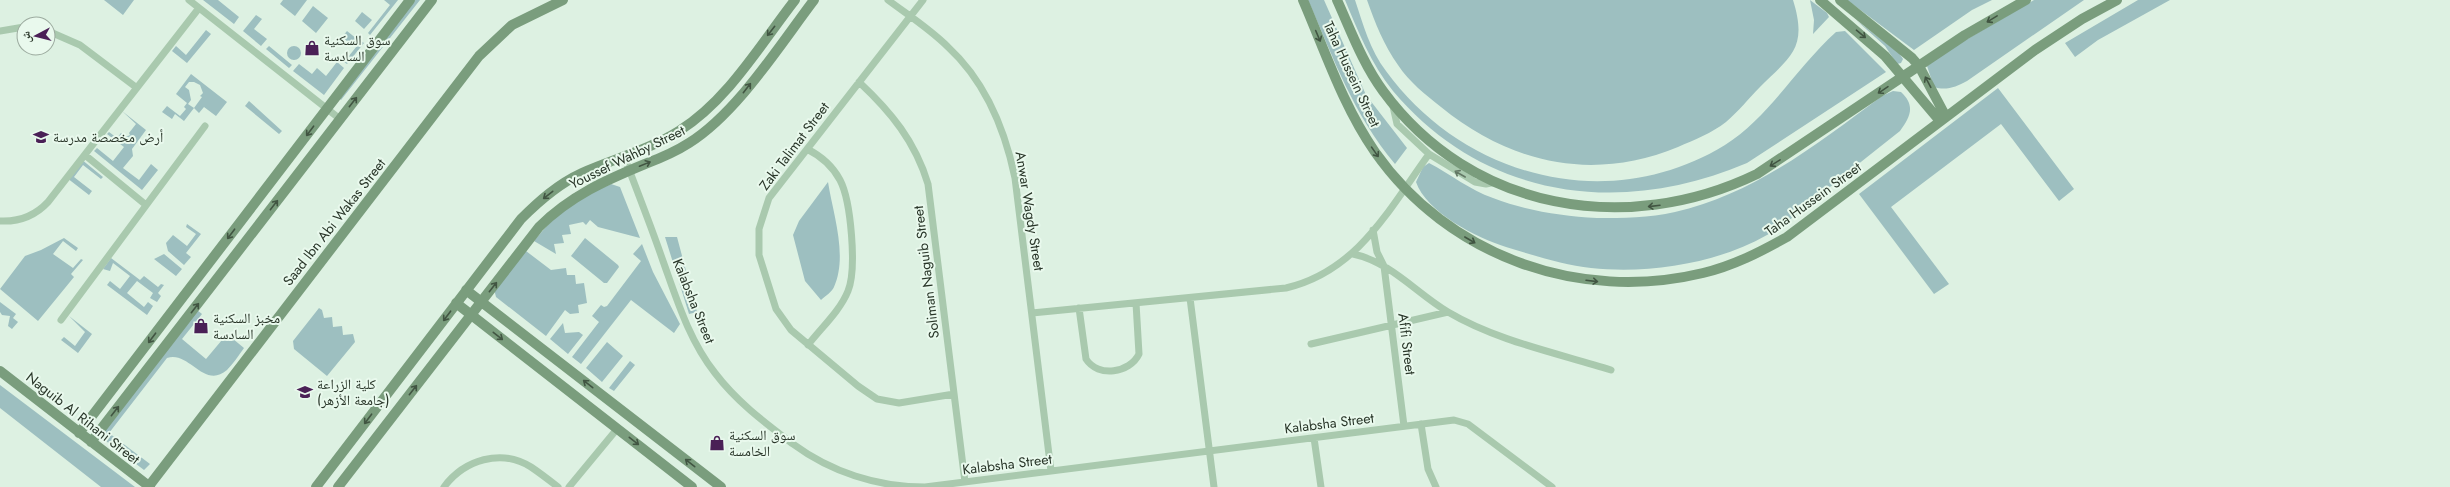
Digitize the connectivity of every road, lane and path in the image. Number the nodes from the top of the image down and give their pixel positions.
1 (189, 0) edge
2 (410, 0) edge
3 (432, 0) edge
4 (563, 0) edge
5 (795, 0) edge
6 (814, 0) edge
7 (888, 0) edge
8 (923, 0) edge
9 (1303, 0) edge
10 (1337, 0) edge
11 (1820, 0) edge
12 (1840, 0) edge
13 (2026, 0) edge
14 (2117, 0) edge
15 (1849, 7) junction
16 (199, 8) junction
17 (1840, 16) junction
18 (910, 17) junction
19 (16, 28) edge
20 (0, 31) edge
21 (56, 34) edge
22 (1919, 66) junction
23 (1904, 77) junction
24 (859, 82) junction
25 (137, 88) junction
26 (1392, 102) junction
27 (327, 108) junction
28 (340, 119) junction
29 (1943, 119) junction
30 (205, 126) dead end
31 (807, 148) junction
32 (1429, 154) junction
33 (85, 155) junction
34 (624, 156) junction
35 (630, 171) junction
36 (1496, 182) junction
37 (1404, 188) junction
38 (146, 205) junction
39 (0, 221) edge
40 (1373, 230) junction
41 (1353, 254) junction
42 (1384, 266) junction
43 (466, 290) junction
44 (1190, 298) junction
45 (481, 302) junction
46 (456, 303) junction
47 (1136, 303) junction
48 (1080, 308) junction
49 (1448, 312) junction
50 (1032, 313) junction
51 (471, 315) junction
52 (61, 320) dead end
53 (1391, 325) junction
54 (1311, 344) dead end
55 (808, 345) junction
56 (1611, 370) dead end
57 (0, 371) edge
58 (954, 394) junction
59 (1421, 424) junction
60 (1404, 426) junction
61 (617, 429) junction
62 (79, 433) junction
63 (1314, 438) junction
64 (91, 442) junction
65 (1210, 451) junction
66 (1051, 471) junction
67 (965, 482) junction
68 (149, 487) edge
69 (316, 487) edge
70 (338, 487) edge
71 (444, 487) edge
72 (558, 487) edge
73 (570, 487) edge
74 (692, 487) edge
75 (721, 487) edge
76 (1214, 487) edge
77 (1321, 487) edge
78 (1436, 487) edge
79 (1552, 487) edge

1 - 16 street
2 - 27 street
28 -> 3 street
4 - 68 street, Saad Ibn Abi Wakas Street
5 -> 34 street, Youssef Wahby Street
35 -> 6 street, Youssef Wahby Street
7 - 18 street, Anwar Wagdy Street
8 - 18 street, Zaki Talimat Street
9 -> 37 street, Taha Hussein Street
10 - 26 street, Taha Hussein Street
11 - 17 street
12 - 15 street
13 -> 22 street, Taha Hussein Street
14 - 29 street, Taha Hussein Street
15 - 17 street
15 - 22 street
16 - 25 street
16 - 27 street
17 -> 23 street
18 - 24 street, Zaki Talimat Street
18 - 50 street, Anwar Wagdy Street
19 - 20 street
21 - 25 street
22 - 23 street, Taha Hussein Street
29 -> 22 street
23 - 29 street
23 -> 36 street, Taha Hussein Street
24 - 31 street, Zaki Talimat Street
24 - 58 street, Soliman Naguib Street
25 - 33 street
26 - 32 street
26 - 36 street, Taha Hussein Street
27 - 28 street
27 -> 62 street
64 -> 28 street
37 -> 29 street, Taha Hussein Street
30 - 38 street
31 - 55 street, Zaki Talimat Street
31 - 55 street
36 -> 32 street
32 - 37 street
33 - 38 street
33 - 39 street
34 - 35 street, Kalabsha Street
34 -> 43 street, Youssef Wahby Street
45 -> 35 street, Youssef Wahby Street
35 - 67 street, Kalabsha Street
37 - 40 street
38 - 52 street
40 - 41 street
40 - 42 street
41 - 42 street
41 - 44 street
42 - 49 street
42 - 53 street, Afifi Street
43 - 45 street
43 - 46 street, Youssef Wahby Street
44 - 47 street
44 - 65 street
45 - 51 street, Youssef Wahby Street
75 -> 45 street
46 - 51 street
46 -> 69 street, Youssef Wahby Street
47 - 48 street
47 - 48 street
48 - 50 street
49 - 53 street
49 - 56 street
50 - 66 street, Anwar Wagdy Street
51 -> 61 street
70 -> 51 street, Youssef Wahby Street
53 - 54 street
53 - 60 street, Afifi Street
55 - 58 street, Zaki Talimat Street
57 - 62 street, Naguib Al Rihani Street
58 - 67 street, Soliman Naguib Street
59 - 60 street, Kalabsha Street
59 - 78 street
59 - 79 street, Kalabsha Street
60 - 63 street, Kalabsha Street
61 - 73 street
61 -> 74 street
62 - 64 street, Naguib Al Rihani Street
63 - 65 street, Kalabsha Street
63 - 77 street
64 - 68 street, Naguib Al Rihani Street
65 - 66 street, Kalabsha Street
65 - 76 street
66 - 67 street, Kalabsha Street
71 - 72 street

